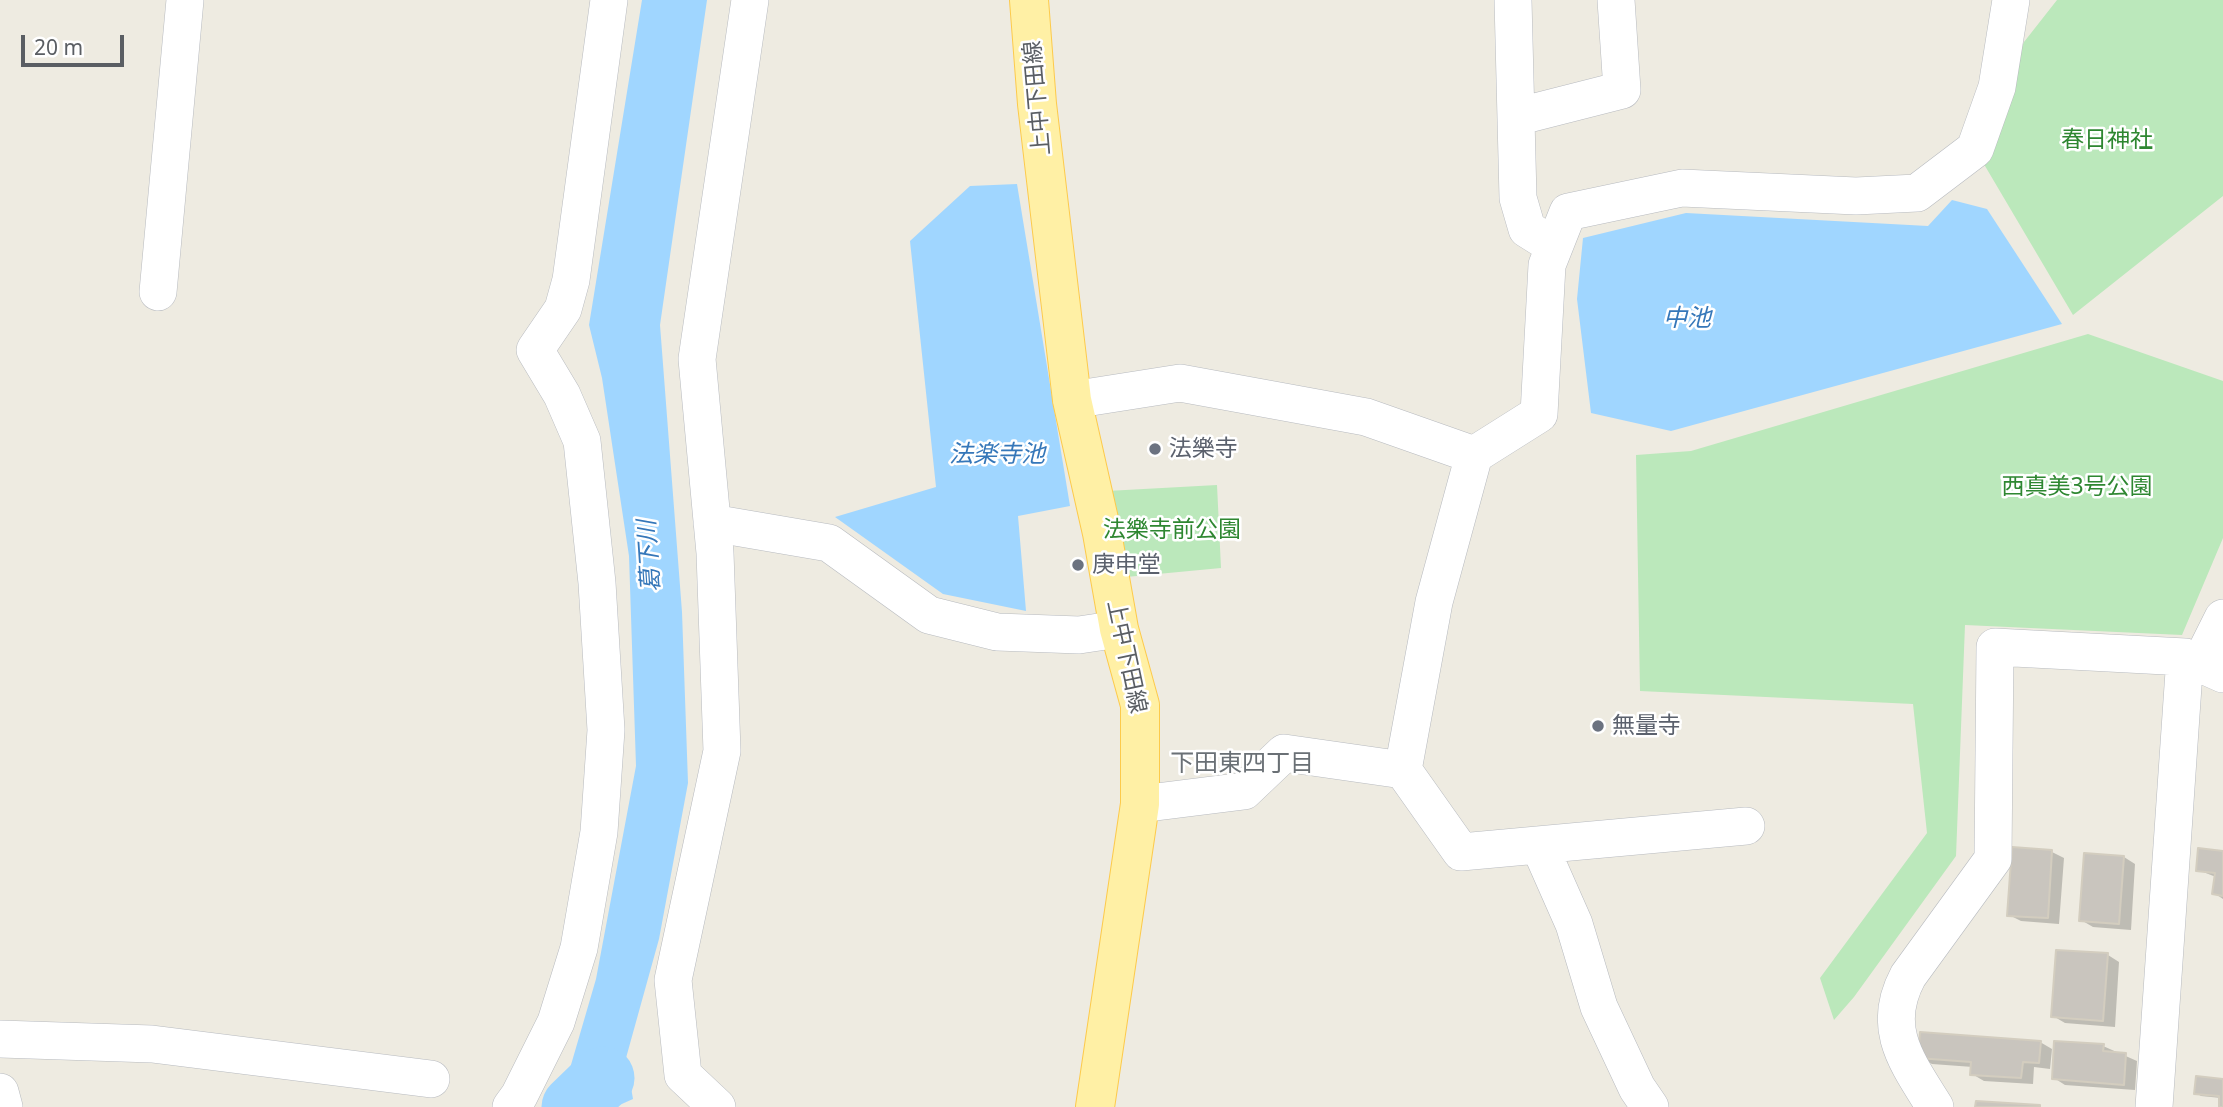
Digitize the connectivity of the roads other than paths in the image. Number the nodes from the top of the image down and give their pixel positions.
1 (185, 0) edge
2 (609, 0) edge
3 (750, 0) edge
4 (1029, 0) edge
5 (1513, 0) edge
6 (1616, 0) edge
7 (2011, 0) edge
8 (1516, 117) junction
9 (1554, 246) junction
10 (158, 292) dead end
11 (1072, 400) junction
12 (1474, 455) junction
13 (712, 523) junction
14 (2223, 618) edge
15 (1119, 629) junction
16 (2202, 665) edge
17 (1403, 770) junction
18 (1140, 804) junction
19 (1746, 826) dead end
20 (1540, 847) junction
21 (0, 1039) edge
22 (430, 1079) dead end
23 (0, 1092) edge
24 (4, 1107) edge
25 (510, 1107) edge
26 (717, 1107) edge
27 (1095, 1107) edge
28 (1650, 1107) edge
29 (1935, 1107) edge
30 (2154, 1107) edge

1 - 10 street
2 - 25 street
3 - 13 street
4 - 11 main road, 上中下田線
5 - 8 street
6 - 8 street
7 - 9 street
8 - 9 street
9 - 12 street
11 - 12 street
11 - 15 main road, 上中下田線
12 - 17 street
13 - 15 street
13 - 26 street
14 - 16 street
15 - 18 main road, 上中下田線
16 - 29 street
16 - 30 street
17 - 18 street
17 - 20 street
18 - 27 main road, 上中下田線
19 - 20 street
20 - 28 street
21 - 22 street
23 - 24 street

